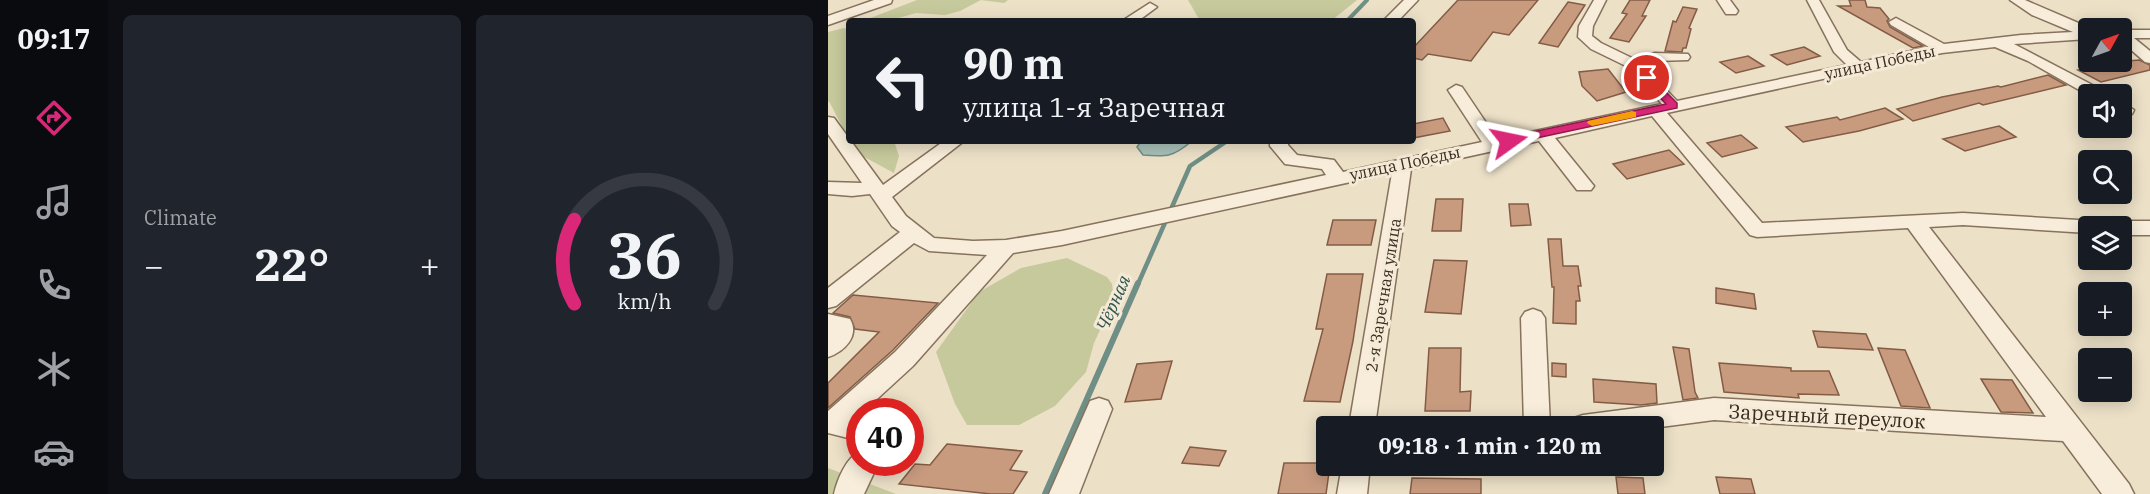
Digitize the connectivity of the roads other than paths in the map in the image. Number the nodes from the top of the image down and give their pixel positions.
1 (886, 0) edge
2 (1412, 0) edge
3 (1600, 0) edge
4 (1813, 0) edge
5 (2016, 0) edge
6 (1150, 7) dead end
7 (1134, 18) edge
8 (1393, 18) edge
9 (828, 21) edge
10 (1896, 22) dead end
11 (2078, 30) edge
12 (2132, 34) edge
13 (2150, 34) edge
14 (2078, 35) edge
15 (1996, 41) junction
16 (2132, 44) edge
17 (1942, 49) junction
18 (1683, 57) dead end
19 (2150, 60) edge
20 (1633, 64) junction
21 (1857, 66) junction
22 (2080, 84) edge
23 (1456, 90) dead end
24 (1664, 108) junction
25 (828, 122) edge
26 (1543, 134) junction
27 (950, 144) edge
28 (1280, 144) edge
29 (1492, 144) junction
30 (1403, 163) junction
31 (1338, 177) junction
32 (1584, 186) dead end
33 (828, 188) edge
34 (877, 192) junction
35 (1913, 221) junction
36 (2078, 225) edge
37 (2132, 229) edge
38 (2148, 230) edge
39 (914, 232) junction
40 (1006, 247) junction
41 (828, 300) edge
42 (1533, 318) dead end
43 (828, 323) edge
44 (828, 348) edge
45 (1099, 409) dead end
46 (1364, 416) edge
47 (1537, 416) edge
48 (1660, 416) edge
49 (831, 422) edge
50 (846, 426) edge
51 (2072, 430) junction
52 (856, 476) edge
53 (1354, 476) edge
54 (849, 494) edge
55 (1064, 494) edge
56 (1352, 494) edge
57 (2119, 494) edge

1 - 9 street
2 - 8 street
3 - 20 street
4 - 21 street
5 - 11 street
6 - 7 street
10 - 17 street
12 - 13 street
14 - 15 street, улица Победы
15 - 17 street, улица Победы
15 - 22 street
16 - 19 street
17 - 21 street, улица Победы
18 - 20 street
20 - 24 street
21 - 24 street, улица Победы
23 - 29 street
24 - 26 street, улица Победы
24 - 35 street
25 - 34 street, улица Победы
26 - 29 street, улица Победы
26 - 32 street
27 - 34 street
28 - 31 street
29 - 30 street, улица Победы
30 - 31 street, улица Победы
30 - 46 street, 2-я Заречная улица
31 - 40 street, улица Победы
33 - 34 street
34 - 39 street, улица Победы
35 - 36 street
35 - 51 street
37 - 38 street
39 - 40 street, улица Победы
39 - 41 street
40 - 49 street
42 - 47 street
43 - 44 street
45 - 55 street
48 - 51 street, Заречный переулок
49 - 50 street
51 - 57 street
52 - 54 street
53 - 56 street

